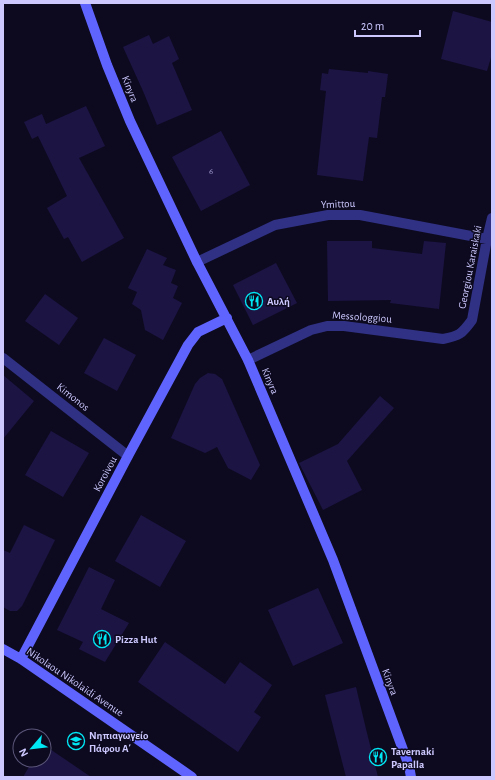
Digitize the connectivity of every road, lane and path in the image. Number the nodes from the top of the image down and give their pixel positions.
1 (85, 3) edge
2 (492, 218) edge
3 (489, 239) edge
4 (197, 262) junction
5 (227, 318) junction
6 (472, 320) joint
7 (3, 358) edge
8 (248, 360) junction
9 (128, 456) junction
10 (3, 649) edge
11 (21, 659) junction
12 (192, 777) edge
13 (411, 777) edge

1 - 4 street, Kinyra
2 - 3 street, Georgiou Karaiskaki
3 - 4 street, Ymittou
3 - 6 street, Georgiou Karaiskaki
4 - 5 street, Kinyra
5 - 8 street, Kinyra
5 - 9 street, Koroivou
6 - 8 street, Messologgiou
7 - 9 street, Kimonos
8 - 13 street, Kinyra
9 - 11 street, Koroivou
10 - 11 street, Nikolaou Nikolaïdi Avenue
11 - 12 street, Nikolaou Nikolaïdi Avenue

